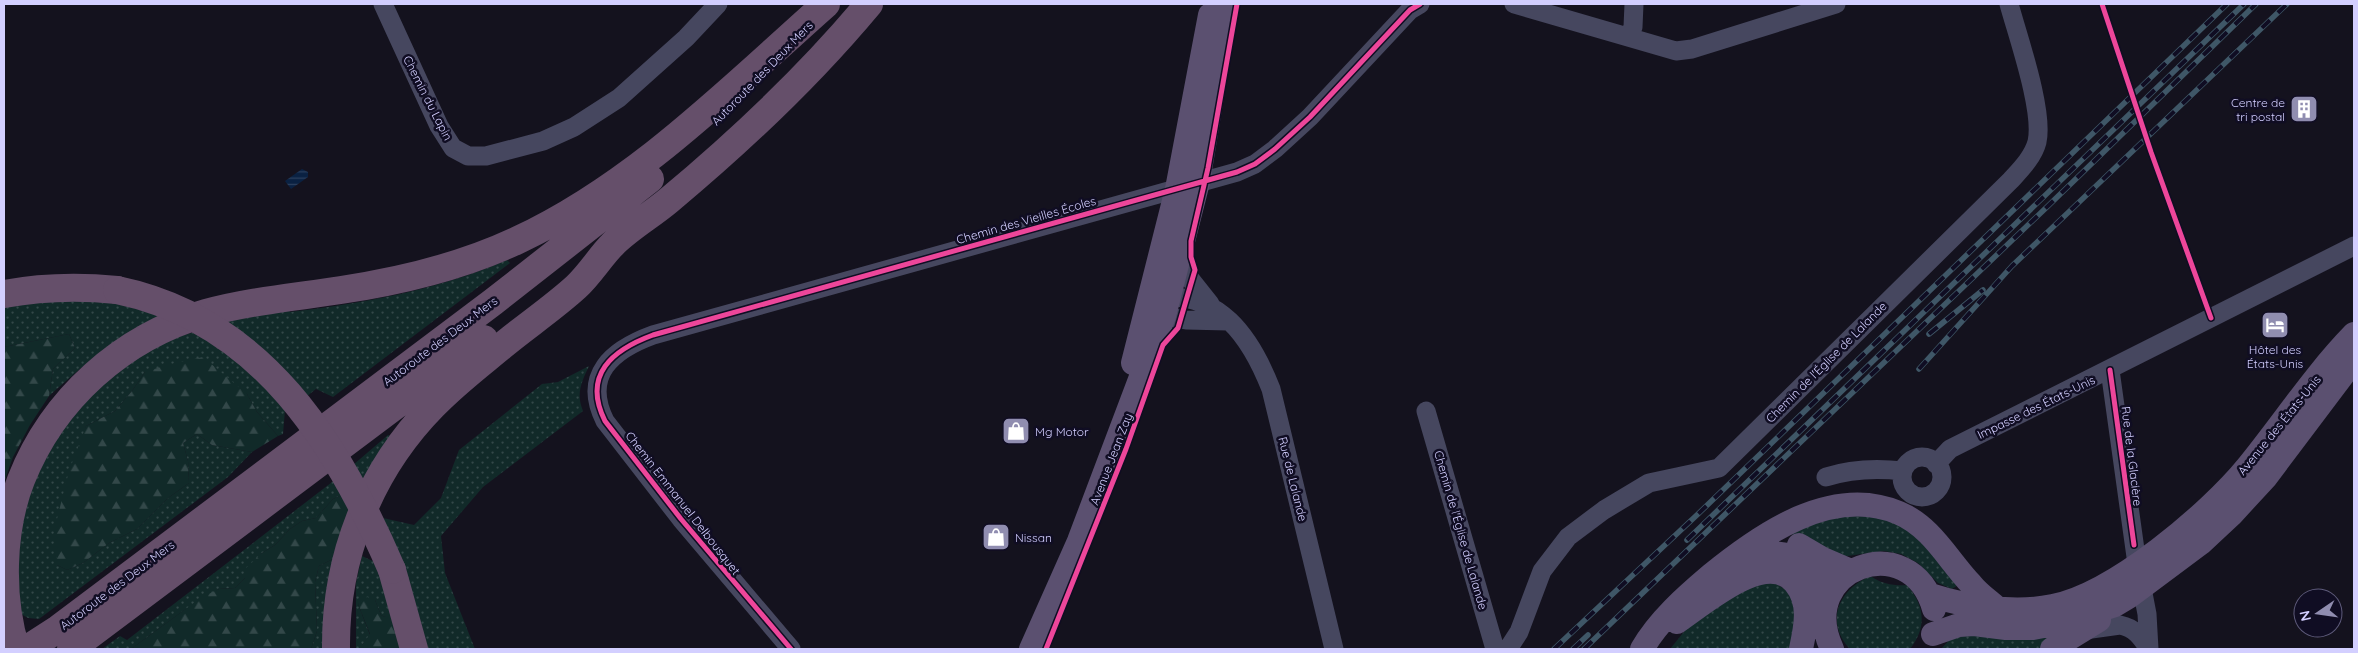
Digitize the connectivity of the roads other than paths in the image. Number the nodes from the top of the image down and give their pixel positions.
1 (383, 4) edge
2 (718, 4) edge
3 (827, 4) edge
4 (869, 4) edge
5 (1212, 4) edge
6 (1227, 4) edge
7 (1514, 4) edge
8 (1634, 4) edge
9 (1836, 4) edge
10 (2009, 4) edge
11 (1412, 6) edge
12 (1629, 36) junction
13 (1188, 186) junction
14 (614, 243) junction
15 (2354, 246) edge
16 (1180, 258) junction
17 (4, 294) edge
18 (1161, 304) junction
19 (1210, 305) junction
20 (1228, 321) junction
21 (2354, 339) edge
22 (2110, 370) junction
23 (597, 383) joint
24 (1426, 411) dead end
25 (1936, 464) junction
26 (1903, 471) junction
27 (1826, 477) dead end
28 (1763, 537) junction
29 (2137, 564) junction
30 (1851, 571) junction
31 (2142, 588) junction
32 (4, 595) edge
33 (1930, 595) junction
34 (1828, 598) junction
35 (137, 599) junction
36 (2115, 605) junction
37 (1996, 607) junction
38 (1678, 622) junction
39 (2084, 630) junction
40 (1930, 642) edge
41 (1827, 645) edge
42 (16, 649) edge
43 (27, 649) edge
44 (71, 649) edge
45 (81, 649) edge
46 (336, 649) edge
47 (414, 649) edge
48 (791, 649) edge
49 (1031, 649) edge
50 (1334, 649) edge
51 (1495, 649) edge
52 (1508, 649) edge
53 (1642, 649) edge
54 (1656, 649) edge
55 (1801, 649) edge
56 (2052, 649) edge
57 (2149, 649) edge

1 - 2 street, Chemin du Lapin
3 - 32 highway
3 - 43 highway, Autoroute des Deux Mers
4 - 14 highway
5 - 13 main road, Avenue Jean Zay
6 - 13 main road, Avenue Jean Zay
7 - 12 street
8 - 12 street
9 - 12 street
10 - 52 street, Chemin de l'Église de Lalande
11 - 13 street, Chemin des Vieilles Écoles
13 - 16 main road, Avenue Jean Zay
13 - 18 main road, Avenue Jean Zay
13 - 23 street, Chemin des Vieilles Écoles
14 - 35 highway, Autoroute des Deux Mers
14 - 46 highway
15 - 22 street, Impasse des États-Unis
16 - 18 main road, Avenue Jean Zay
16 - 19 street, Rue de Lalande
17 - 47 highway, bridge
18 - 19 street, Rue de Lalande
18 - 20 street
18 - 49 main road, Avenue Jean Zay
19 - 20 street, Rue de Lalande
20 - 50 street, Rue de Lalande
21 - 29 main road, Avenue des États-Unis
21 - 31 main road, Avenue des États-Unis
22 - 25 street, Impasse des États-Unis
22 - 29 street, Rue de la Glacière
23 - 48 street, Chemin Emmanuel Delbousquet
24 - 51 street, Chemin de l'Église de Lalande
25 - 26 street
25 - 26 street
26 - 27 street
28 - 30 main road
28 - 37 main road
28 - 53 main road
29 - 37 main road, Avenue des États-Unis
30 - 33 main road
30 - 34 main road
31 - 36 main road, Avenue des États-Unis
31 - 57 street
32 - 42 highway
33 - 37 main road, Avenue des États-Unis
33 - 40 main road
34 - 38 main road
34 - 41 main road
35 - 44 highway, Autoroute des Deux Mers
35 - 45 highway
36 - 39 main road
36 - 40 main road, Avenue des États-Unis
38 - 54 main road
38 - 55 main road
39 - 56 main road
39 - 57 street

